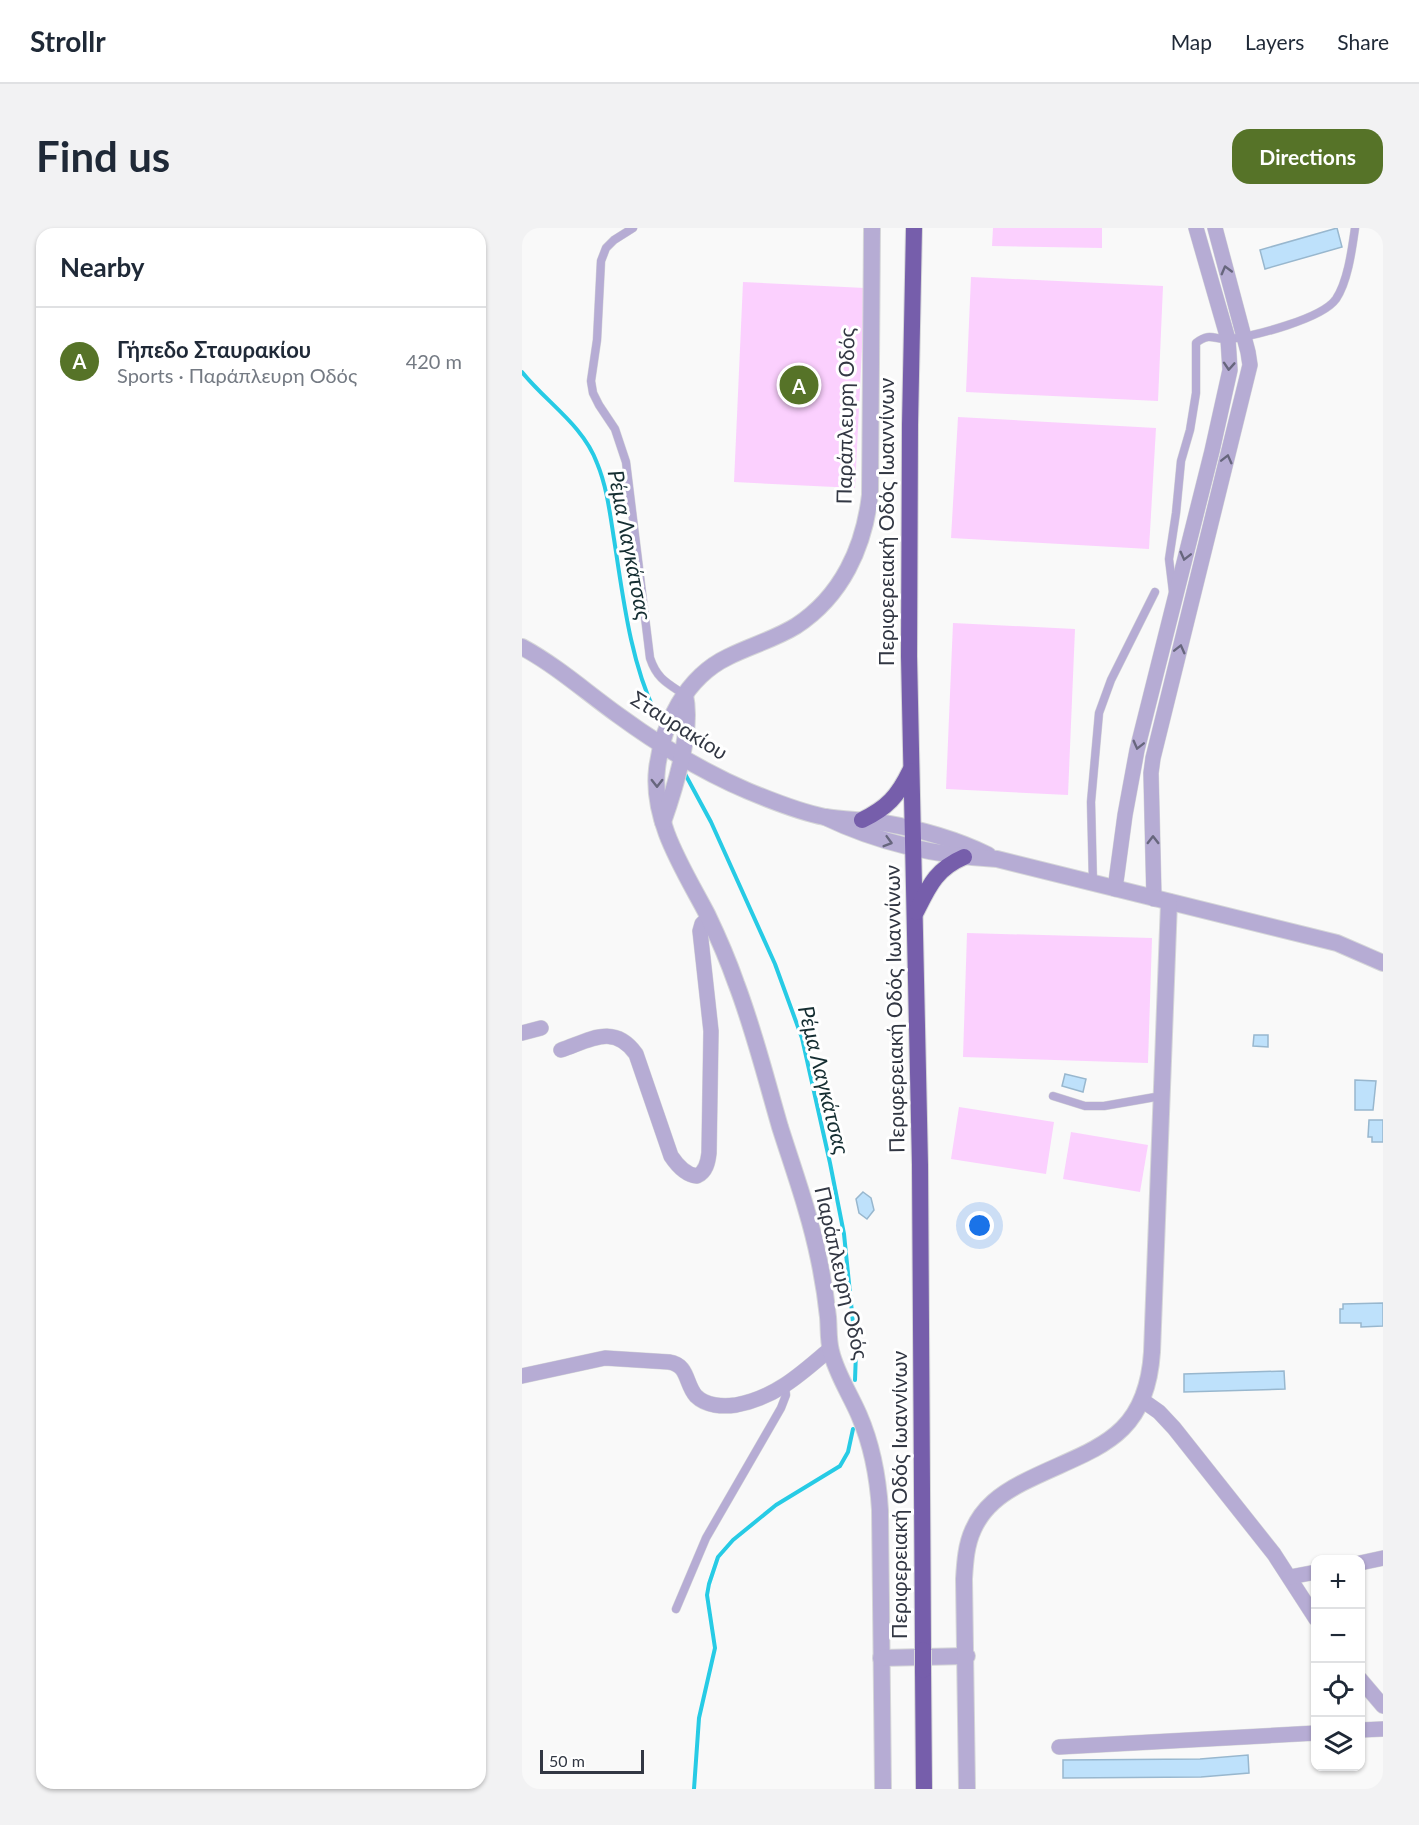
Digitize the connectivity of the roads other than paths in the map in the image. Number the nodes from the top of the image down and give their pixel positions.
1 (633, 228) edge
2 (872, 228) edge
3 (914, 228) edge
4 (1215, 228) edge
5 (1355, 228) edge
6 (1200, 229) edge
7 (1244, 336) junction
8 (1228, 339) junction
9 (1155, 592) dead end
10 (1174, 600) junction
11 (522, 647) edge
12 (685, 695) junction
13 (661, 745) junction
14 (681, 757) junction
15 (911, 770) junction
16 (825, 817) junction
17 (862, 820) junction
18 (663, 822) junction
19 (913, 830) junction
20 (914, 848) junction
21 (964, 858) junction
22 (997, 859) junction
23 (1093, 883) junction
24 (1115, 889) junction
25 (1162, 900) junction
26 (916, 913) junction
27 (708, 918) junction
28 (1383, 963) edge
29 (541, 1028) dead end
30 (522, 1033) edge
31 (561, 1050) dead end
32 (1053, 1096) dead end
33 (1161, 1096) junction
34 (830, 1349) junction
35 (522, 1376) edge
36 (785, 1386) junction
37 (1142, 1400) junction
38 (1383, 1558) edge
39 (1365, 1562) edge
40 (1311, 1573) edge
41 (1290, 1577) junction
42 (676, 1609) dead end
43 (1311, 1611) edge
44 (966, 1656) junction
45 (881, 1658) junction
46 (1365, 1684) edge
47 (1383, 1706) edge
48 (1383, 1729) edge
49 (1365, 1730) edge
50 (1311, 1733) edge
51 (1059, 1746) dead end
52 (883, 1789) edge
53 (924, 1789) edge
54 (967, 1789) edge

1 - 12 lane
2 - 12 street, Παράπλευρη Οδός
3 - 15 highway, Περιφερειακή Οδός Ιωαννίνων
7 -> 4 street
5 - 7 lane
6 - 8 street
7 - 8 lane
25 -> 7 street
8 -> 10 street
8 - 10 lane
9 - 23 lane
10 -> 24 street
11 - 13 street, Σταυρακίου
12 - 13 street, Παράπλευρη Οδός
12 - 14 street
13 - 14 street, Σταυρακίου
13 -> 18 street, Παράπλευρη Οδός
14 - 16 street, Σταυρακίου
14 - 18 street
15 - 17 highway
15 - 19 highway, Περιφερειακή Οδός Ιωαννίνων
16 - 17 street
16 -> 20 street
17 - 19 street
18 - 27 street, Παράπλευρη Οδός
19 - 20 highway, Περιφερειακή Οδός Ιωαννίνων
19 - 22 street
20 - 21 street
20 - 26 highway, Περιφερειακή Οδός Ιωαννίνων
21 - 22 street
21 - 26 highway
22 - 23 street
23 - 24 street
24 - 25 street
25 - 28 street
25 - 33 street
26 - 53 highway, Περιφερειακή Οδός Ιωαννίνων, bridge
27 - 31 street
27 - 34 street, Παράπλευρη Οδός
29 - 30 street
32 - 33 lane
33 - 37 street
34 - 36 street
34 - 45 street, Παράπλευρη Οδός
35 - 36 street
36 - 42 lane
37 - 41 street
37 - 44 street
38 - 39 street
40 - 41 street
41 - 43 street
44 - 45 street
44 - 54 street
45 - 52 street, Παράπλευρη Οδός
46 - 47 street
48 - 49 street
50 - 51 street

